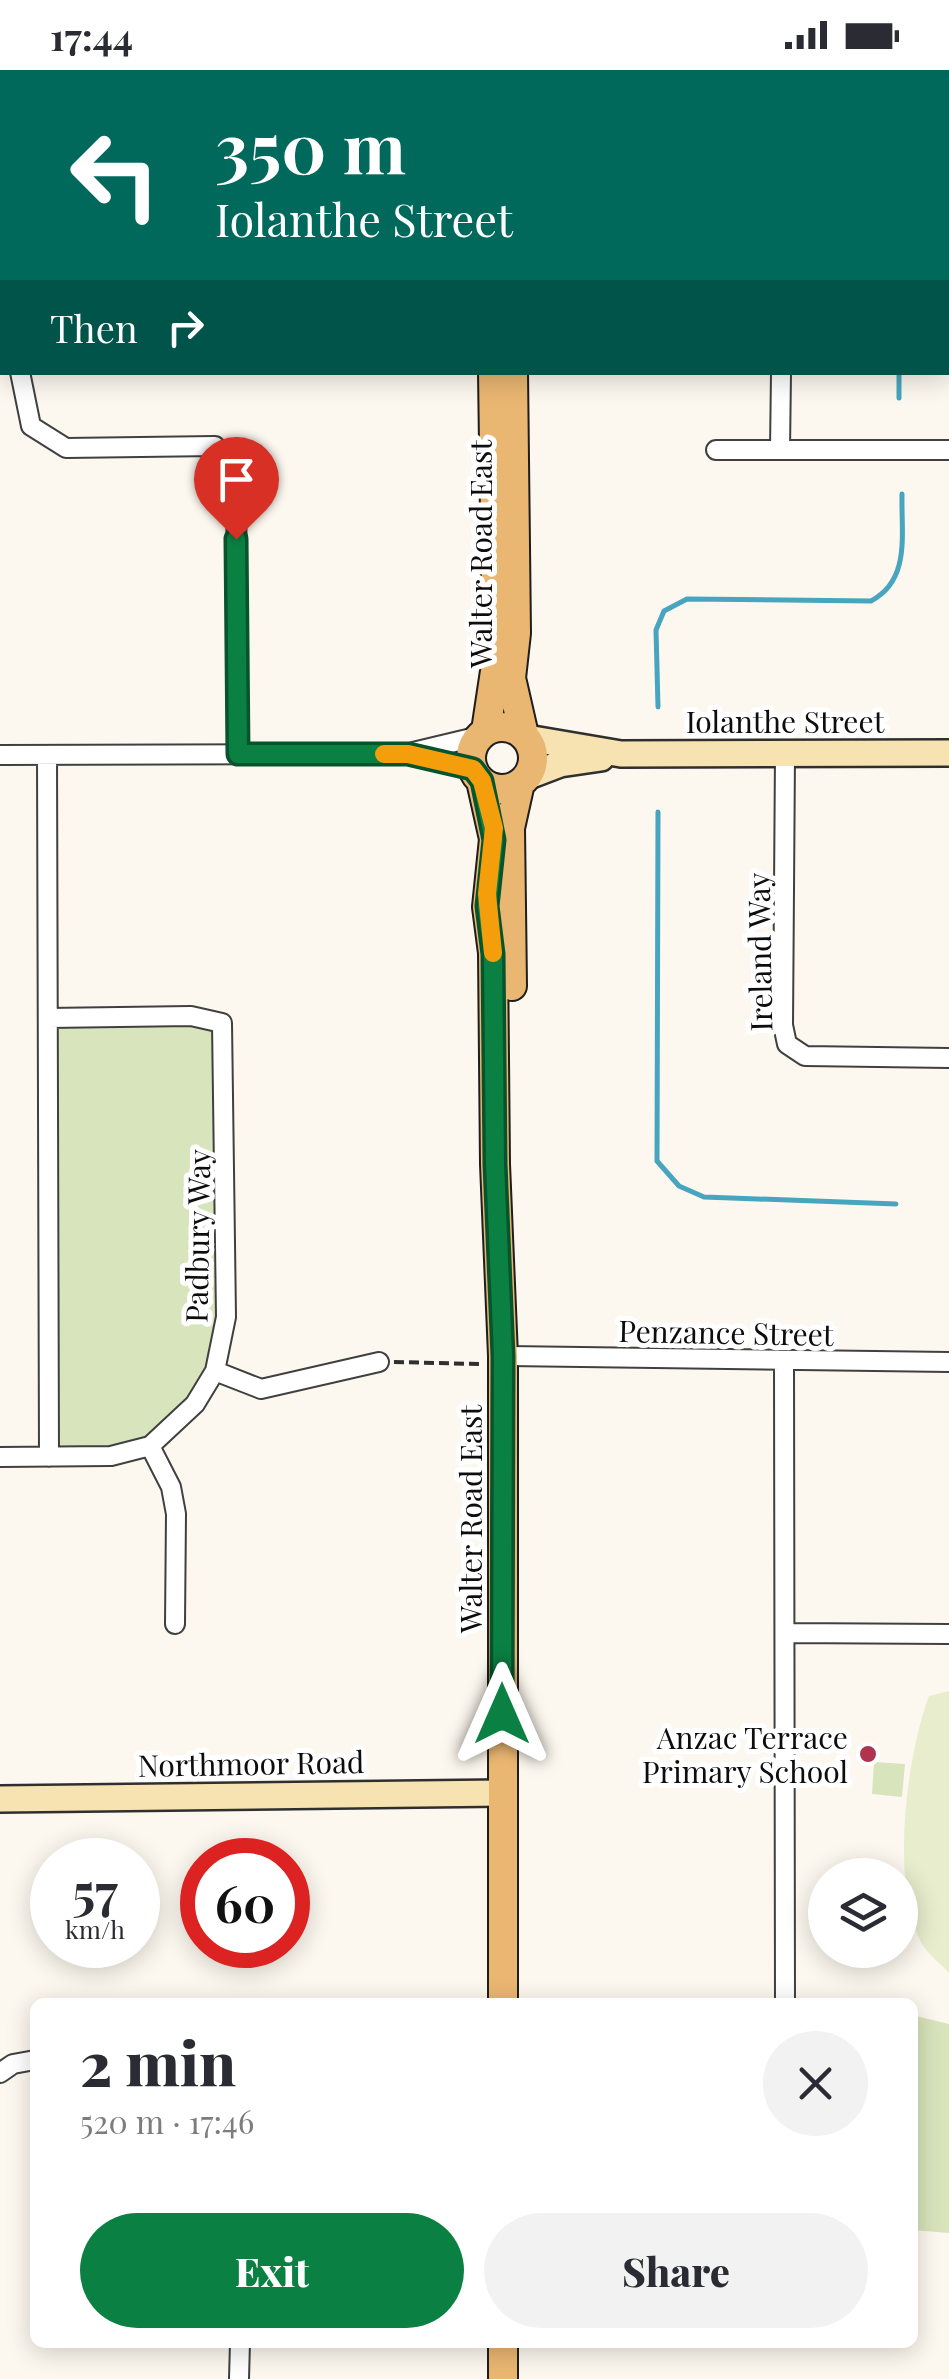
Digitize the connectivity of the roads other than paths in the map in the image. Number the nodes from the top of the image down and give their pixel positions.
1 (21, 375) edge
2 (493, 375) edge
3 (513, 375) edge
4 (780, 375) edge
5 (716, 450) dead end
6 (780, 450) junction
7 (949, 450) edge
8 (483, 733) junction
9 (525, 736) junction
10 (949, 753) edge
11 (238, 754) junction
12 (408, 754) junction
13 (621, 754) junction
14 (785, 754) junction
15 (0, 755) edge
16 (47, 755) junction
17 (477, 775) junction
18 (523, 780) junction
19 (48, 1018) junction
20 (949, 1058) edge
21 (500, 1216) junction
22 (491, 1360) junction
23 (784, 1361) junction
24 (380, 1362) road end
25 (949, 1362) edge
26 (215, 1371) junction
27 (150, 1446) junction
28 (0, 1457) edge
29 (48, 1457) junction
30 (176, 1624) dead end
31 (786, 1634) junction
32 (949, 1634) edge
33 (502, 1793) junction
34 (0, 1799) edge
35 (503, 1998) edge
36 (785, 1998) edge
37 (30, 2061) edge
38 (0, 2073) edge
39 (240, 2348) edge
40 (503, 2348) edge
41 (240, 2379) edge
42 (503, 2379) edge

1 - 11 street
2 - 8 main road, Walter Road East
3 - 9 main road, Walter Road East
4 - 6 street
5 - 6 street
6 - 7 street
8 - 9 main road
8 - 12 street
8 - 17 main road
9 - 13 street, Iolanthe Street
9 - 18 main road
10 - 14 street, Iolanthe Street
11 - 12 street
11 - 16 street
12 - 17 street
13 - 14 street, Iolanthe Street
13 - 18 street, Iolanthe Street
14 - 20 street, Ireland Way
15 - 16 street
16 - 19 street
17 - 18 main road
17 - 21 main road, Walter Road East
18 - 21 main road, Walter Road East
19 - 26 street, Padbury Way
19 - 29 street
21 - 22 main road, Walter Road East
22 - 23 street, Penzance Street
22 - 33 main road, Walter Road East
23 - 25 street, Penzance Street
23 - 31 street
24 - 26 street
26 - 27 street, Padbury Way
27 - 29 street
27 - 30 street
28 - 29 street
31 - 32 street
31 - 36 street
33 - 34 street, Northmoor Road
33 - 35 main road, Walter Road East
37 - 38 street
39 - 41 street
40 - 42 main road

